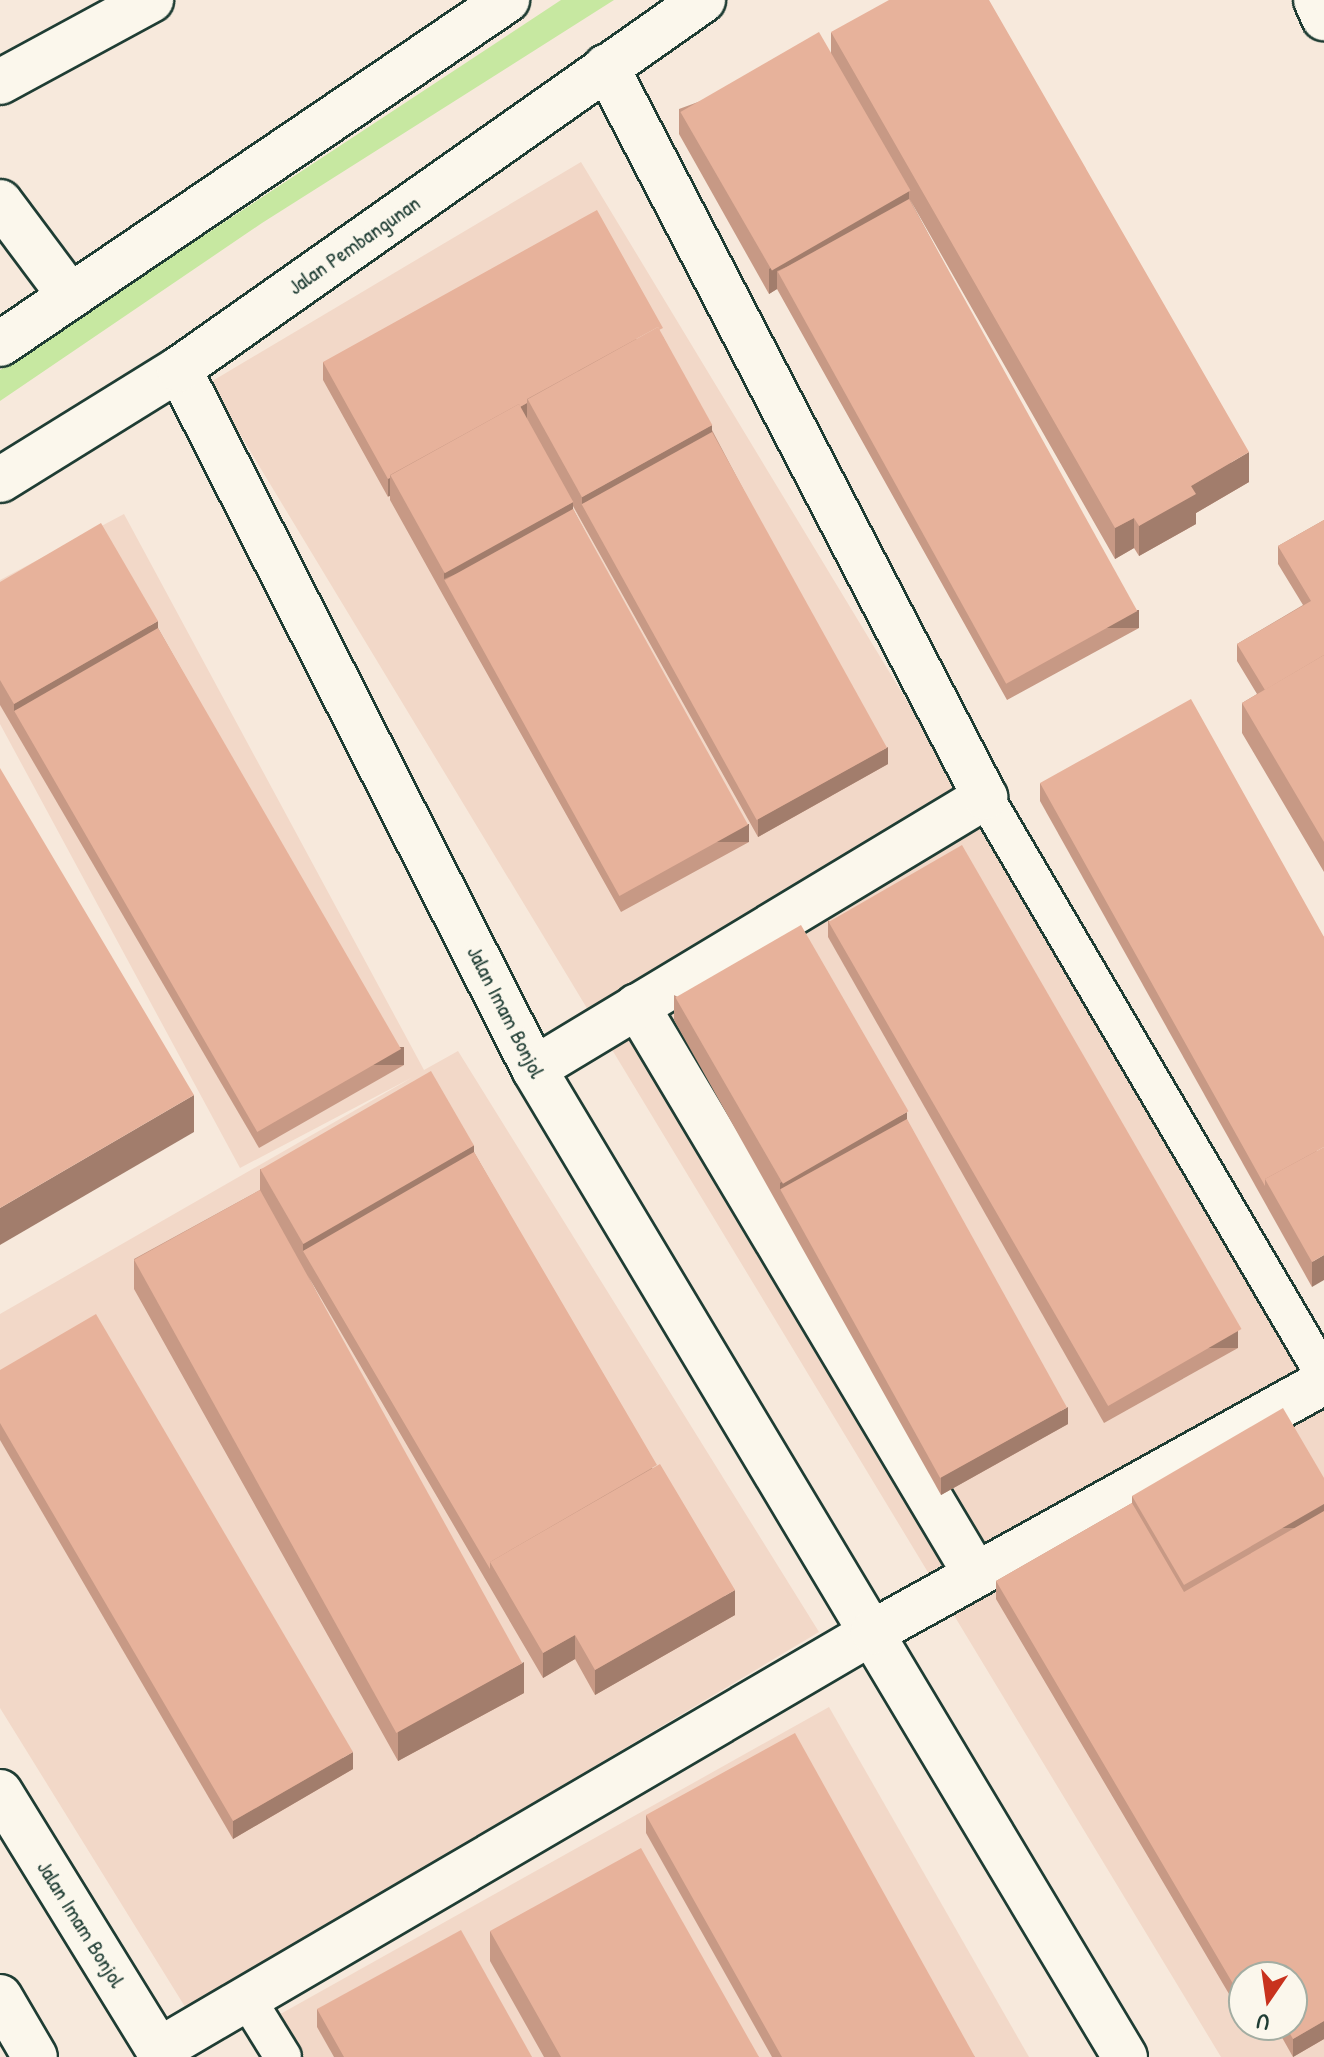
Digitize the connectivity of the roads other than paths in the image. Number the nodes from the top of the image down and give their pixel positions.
1 (151, 0) edge
2 (507, 0) edge
3 (703, 0) edge
4 (1316, 0) edge
5 (1324, 18) edge
6 (606, 66) junction
7 (0, 82) edge
8 (0, 202) edge
9 (67, 292) junction
10 (0, 344) edge
11 (179, 369) junction
12 (0, 480) edge
13 (985, 797) junction
14 (637, 1006) junction
15 (534, 1069) junction
16 (1324, 1375) edge
17 (1324, 1382) edge
18 (976, 1575) junction
19 (873, 1632) junction
20 (0, 1792) edge
21 (0, 1997) edge
22 (246, 1997) junction
23 (161, 2054) edge
24 (35, 2057) edge
25 (283, 2057) edge
26 (1125, 2057) edge

1 - 7 street
2 - 9 street
3 - 6 street, Jalan Pembangunan
4 - 5 street
6 - 11 street, Jalan Pembangunan
6 - 13 street
8 - 9 street
9 - 10 street
11 - 12 street, Jalan Pembangunan
11 - 15 street, Jalan Imam Bonjol
13 - 14 street
13 - 16 lane
14 - 15 street
14 - 18 street
15 - 19 street, Jalan Imam Bonjol
17 - 18 street
18 - 19 street
19 - 22 street
19 - 26 street, Jalan Imam Bonjol
20 - 23 street, Jalan Imam Bonjol
21 - 24 street
22 - 23 street
22 - 25 lane

